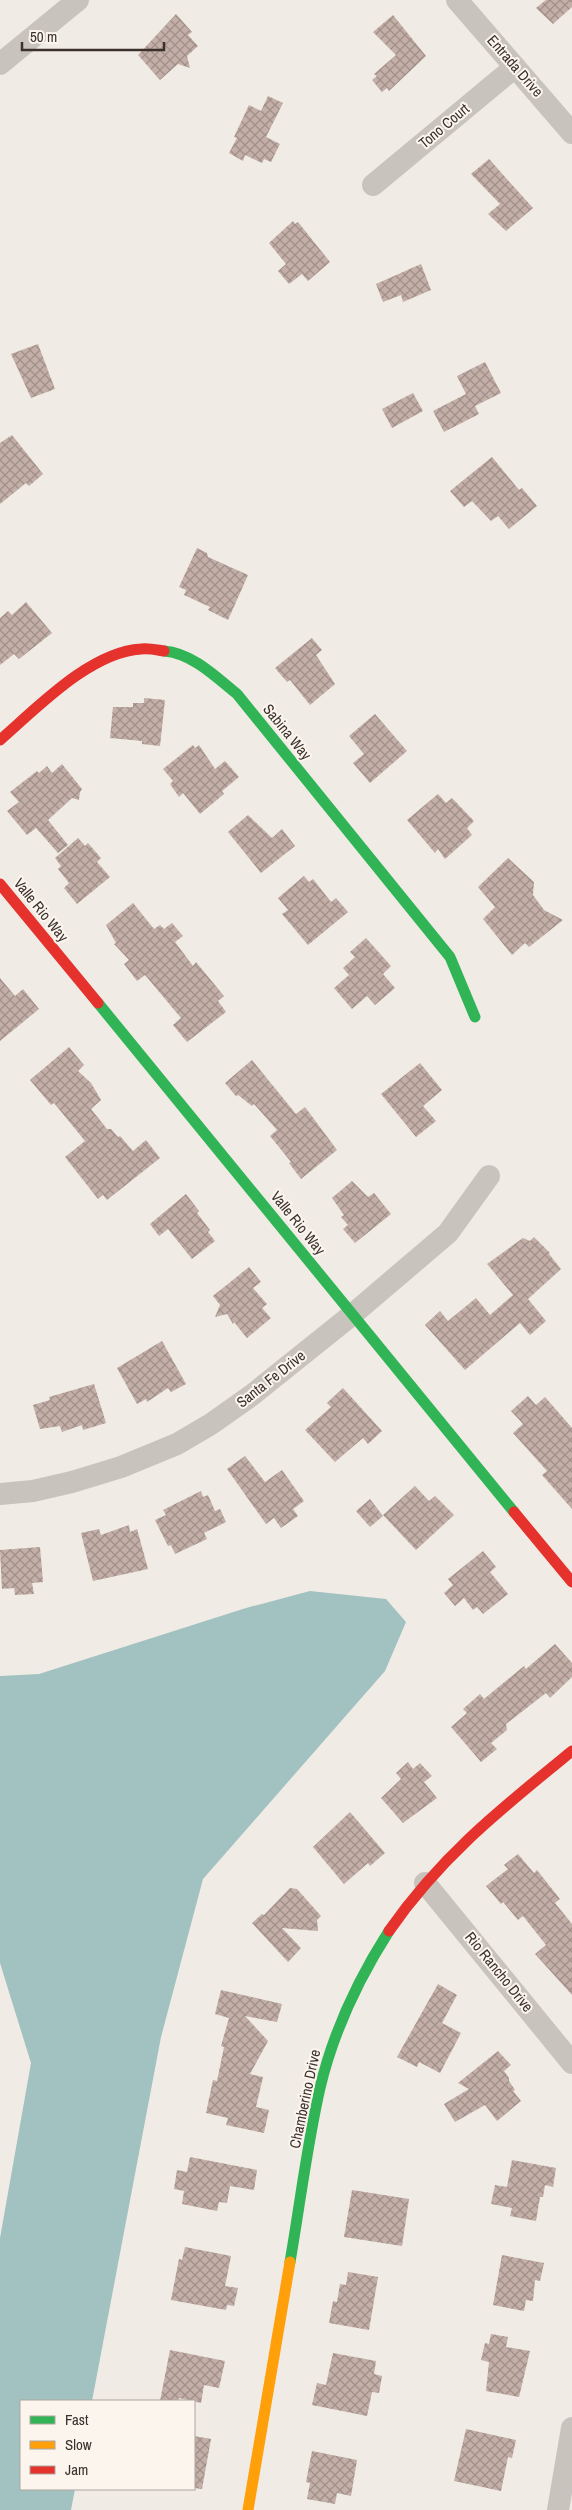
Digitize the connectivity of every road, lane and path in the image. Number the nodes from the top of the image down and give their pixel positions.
1 (78, 0) edge
2 (457, 0) edge
3 (0, 64) edge
4 (515, 67) junction
5 (572, 133) edge
6 (373, 185) dead end
7 (0, 740) edge
8 (0, 884) edge
9 (475, 1017) dead end
10 (489, 1176) dead end
11 (353, 1314) junction
12 (0, 1494) edge
13 (572, 1582) edge
14 (572, 1751) edge
15 (425, 1883) junction
16 (572, 2063) edge
17 (572, 2428) edge
18 (248, 2510) edge
19 (558, 2510) edge

1 - 3 street
2 - 4 street, Entrada Drive
4 - 5 street, Entrada Drive
4 - 6 street, Tono Court
7 - 9 street, Sabina Way
8 - 11 street, Valle Rio Way
10 - 11 street, Santa Fe Drive
11 - 12 street, Santa Fe Drive
11 - 13 street, Valle Rio Way
14 - 15 street, Chamberino Drive
15 - 16 street, Rio Rancho Drive
15 - 18 street, Chamberino Drive
17 - 19 street

